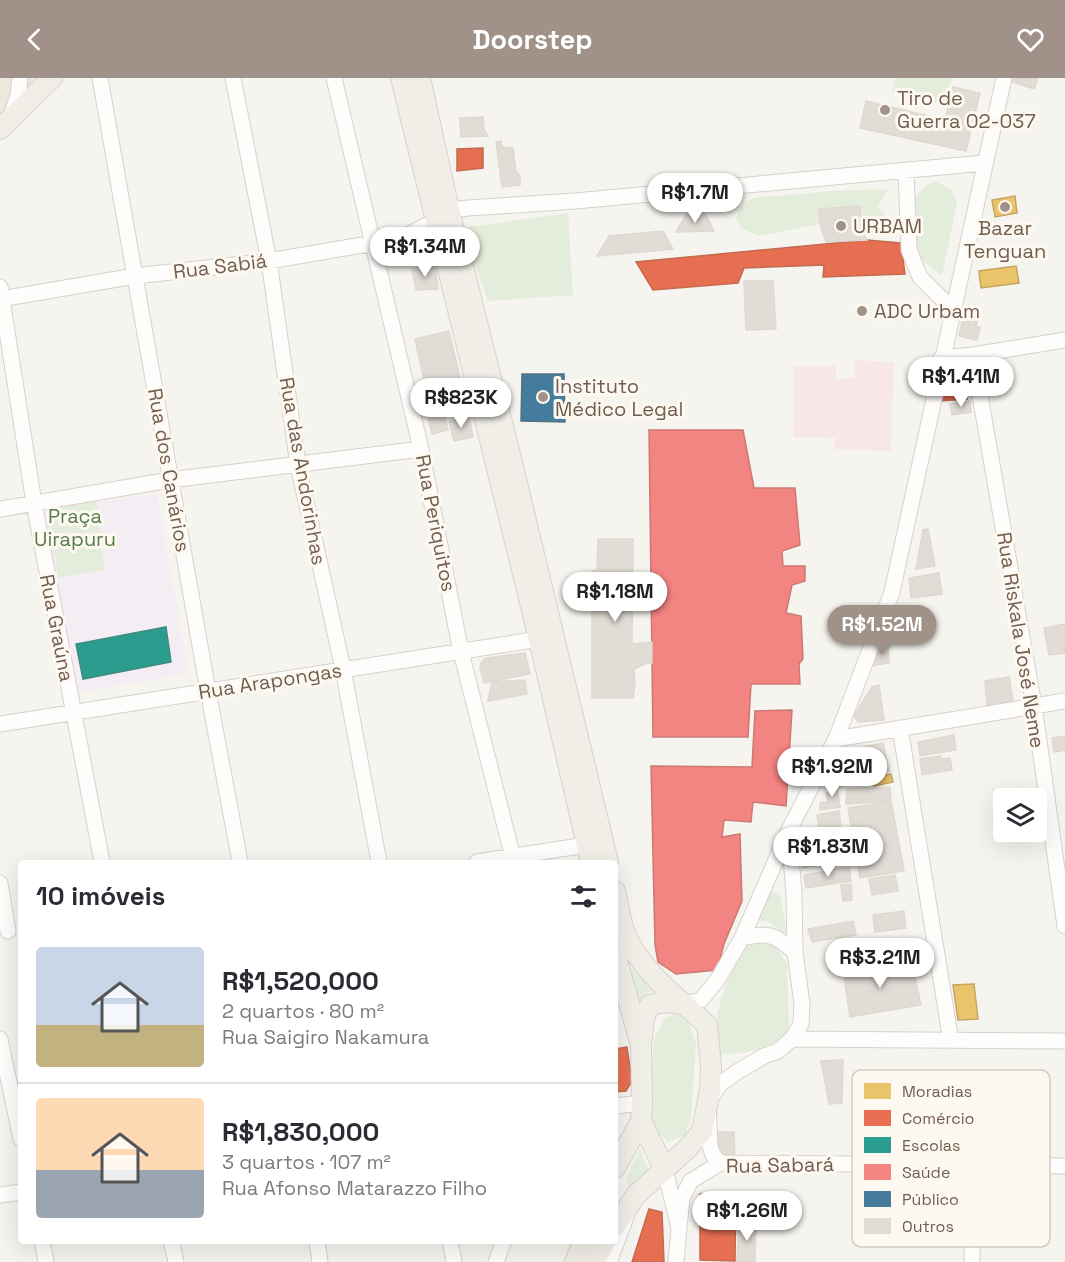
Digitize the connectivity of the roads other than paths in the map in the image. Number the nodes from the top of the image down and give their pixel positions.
1 (20, 78) edge
2 (100, 78) edge
3 (233, 78) edge
4 (334, 78) edge
5 (401, 78) edge
6 (420, 78) edge
7 (1004, 78) edge
8 (40, 81) edge
9 (5, 124) edge
10 (984, 163) junction
11 (906, 171) junction
12 (442, 215) junction
13 (374, 243) junction
14 (270, 261) junction
15 (135, 276) junction
16 (1, 295) edge
17 (952, 309) junction
18 (1065, 340) edge
19 (973, 355) junction
20 (941, 358) junction
21 (421, 449) junction
22 (298, 465) junction
23 (170, 480) junction
24 (34, 503) junction
25 (0, 509) edge
26 (539, 639) junction
27 (461, 652) junction
28 (343, 669) junction
29 (208, 691) junction
30 (1065, 701) edge
31 (1034, 706) junction
32 (73, 713) junction
33 (0, 724) edge
34 (900, 728) junction
35 (836, 739) junction
36 (789, 830) junction
37 (589, 854) edge
38 (102, 860) edge
39 (240, 860) edge
40 (379, 860) edge
41 (513, 860) edge
42 (608, 860) edge
43 (769, 876) junction
44 (0, 883) edge
45 (794, 893) junction
46 (618, 904) edge
47 (1065, 926) edge
48 (10, 931) edge
49 (742, 938) junction
50 (795, 952) junction
51 (618, 965) edge
52 (685, 1004) junction
53 (801, 1024) junction
54 (828, 1038) junction
55 (0, 1039) edge
56 (792, 1039) junction
57 (951, 1041) junction
58 (1065, 1041) edge
59 (641, 1046) junction
60 (708, 1102) junction
61 (618, 1107) edge
62 (642, 1112) junction
63 (18, 1125) edge
64 (618, 1162) edge
65 (720, 1163) junction
66 (852, 1164) edge
67 (1050, 1166) edge
68 (1065, 1166) edge
69 (664, 1170) junction
70 (18, 1192) edge
71 (0, 1195) edge
72 (636, 1195) junction
73 (618, 1222) edge
74 (679, 1228) junction
75 (618, 1240) edge
76 (43, 1244) edge
77 (172, 1244) edge
78 (318, 1244) edge
79 (451, 1244) edge
80 (503, 1244) edge
81 (582, 1244) edge
82 (604, 1244) edge
83 (616, 1244) edge
84 (972, 1247) edge
85 (46, 1262) edge
86 (176, 1262) edge
87 (320, 1262) edge
88 (454, 1262) edge
89 (496, 1262) edge
90 (575, 1262) edge
91 (595, 1262) edge
92 (609, 1262) edge
93 (676, 1262) edge
94 (972, 1262) edge

1 - 9 street
2 - 15 street, Rua dos Canários
3 - 14 street, Rua das Andorinhas
4 - 13 street, Rua Periquitos
5 - 12 main road
6 - 12 main road
7 - 10 street
8 - 9 main road
10 - 11 street
10 - 17 street
11 - 12 street
11 - 17 street
12 - 13 street, Rua Sabiá
12 - 26 main road
12 - 42 main road
13 - 14 street, Rua Sabiá
13 - 21 street, Rua Periquitos
14 - 15 street, Rua Sabiá
14 - 22 street, Rua das Andorinhas
15 - 16 street, Rua Sabiá
15 - 23 street, Rua dos Canários
16 - 24 street, Rua Graúna
17 - 20 street
18 - 19 street
19 - 20 street
19 - 31 street, Rua Riskala José Neme
20 - 35 street
21 - 22 street
21 - 27 street, Rua Periquitos
22 - 23 street
22 - 28 street, Rua das Andorinhas
23 - 24 street
23 - 29 street, Rua dos Canários
24 - 25 street
24 - 32 street, Rua Graúna
26 - 27 street, Rua Arapongas
26 - 37 main road
27 - 28 street, Rua Arapongas
27 - 41 street, Rua Periquitos
28 - 29 street, Rua Arapongas
28 - 40 street, Rua das Andorinhas
29 - 32 street, Rua Arapongas
29 - 39 street, Rua dos Canários
30 - 31 street
31 - 34 street
31 - 47 street, Rua Riskala José Neme
32 - 33 street, Rua Arapongas
32 - 38 street, Rua Graúna
34 - 35 street
34 - 57 street
35 - 36 street
36 - 43 street
36 - 45 street
37 - 41 street
43 - 45 street
43 - 49 street
44 - 48 street
45 - 50 street
46 - 52 main road
49 - 50 street
49 - 52 street
50 - 53 street
51 - 59 main road
52 - 59 main road
52 - 60 main road
53 - 54 street
53 - 56 street
54 - 56 street
54 - 57 street
55 - 63 street
56 - 60 street
57 - 58 street
59 - 62 main road
60 - 65 street
60 - 69 main road
61 - 62 street
62 - 64 main road
62 - 69 main road
65 - 66 street, Rua Sabará
65 - 74 street, Rua Sabará
67 - 68 street, Rua Sabará
69 - 72 main road
69 - 74 street
70 - 71 street
72 - 73 main road
72 - 75 street
74 - 93 street, Rua Sabará
76 - 85 street
77 - 86 street
78 - 87 street
79 - 88 street
80 - 89 street
81 - 90 main road
82 - 91 main road
83 - 92 street
84 - 94 street

